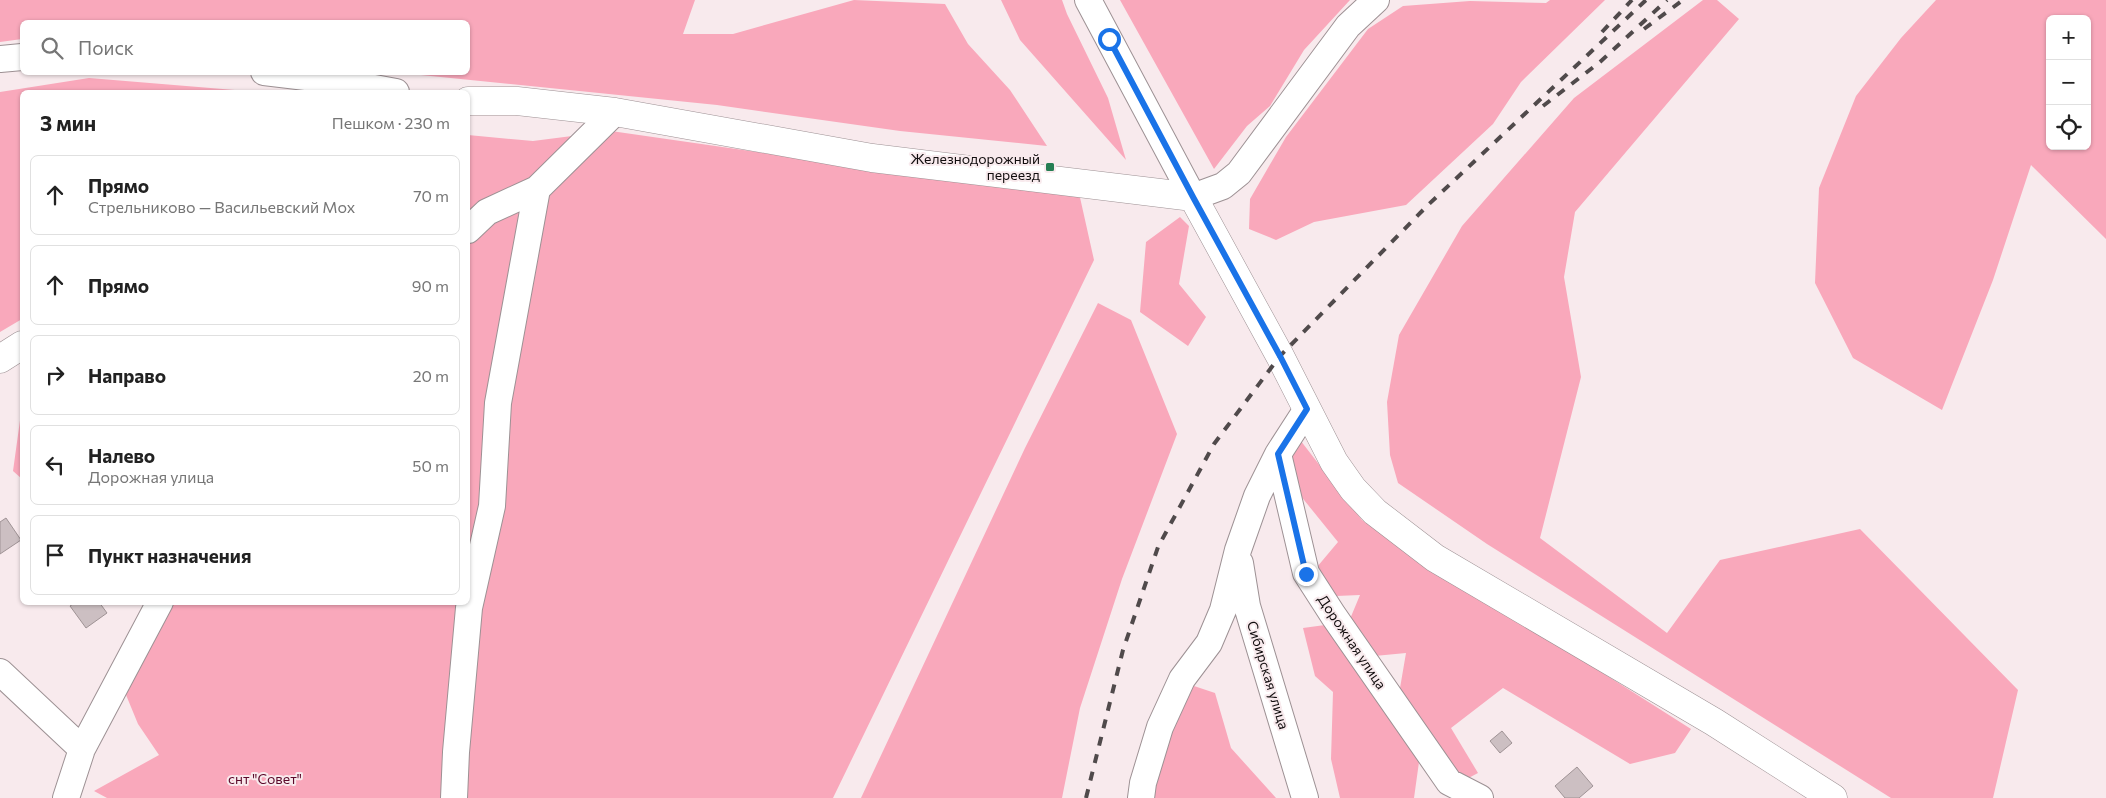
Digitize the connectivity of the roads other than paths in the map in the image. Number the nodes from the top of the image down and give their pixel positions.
1 (1088, 0) edge
2 (1376, 0) edge
3 (20, 57) edge
4 (0, 59) edge
5 (289, 75) edge
6 (385, 90) edge
7 (470, 101) edge
8 (615, 112) junction
9 (537, 189) junction
10 (1193, 197) junction
11 (470, 228) edge
12 (20, 346) edge
13 (0, 359) edge
14 (1307, 409) junction
15 (1278, 454) junction
16 (1238, 550) junction
17 (470, 604) edge
18 (158, 605) edge
19 (470, 605) edge
20 (0, 672) edge
21 (82, 749) junction
22 (66, 798) edge
23 (454, 798) edge
24 (1141, 798) edge
25 (1304, 798) edge
26 (1480, 798) edge
27 (1833, 798) edge

1 - 10 street
2 - 10 street
3 - 4 street
5 - 6 street
7 - 8 main road
8 - 9 street
8 - 10 main road
9 - 11 street
9 - 17 street
10 - 14 main road
12 - 13 main road
14 - 15 street
14 - 27 main road
15 - 16 street
15 - 26 street, Дорожная улица
16 - 24 street
16 - 25 street, Сибирская улица
18 - 21 street
19 - 23 street
20 - 21 street
21 - 22 street

